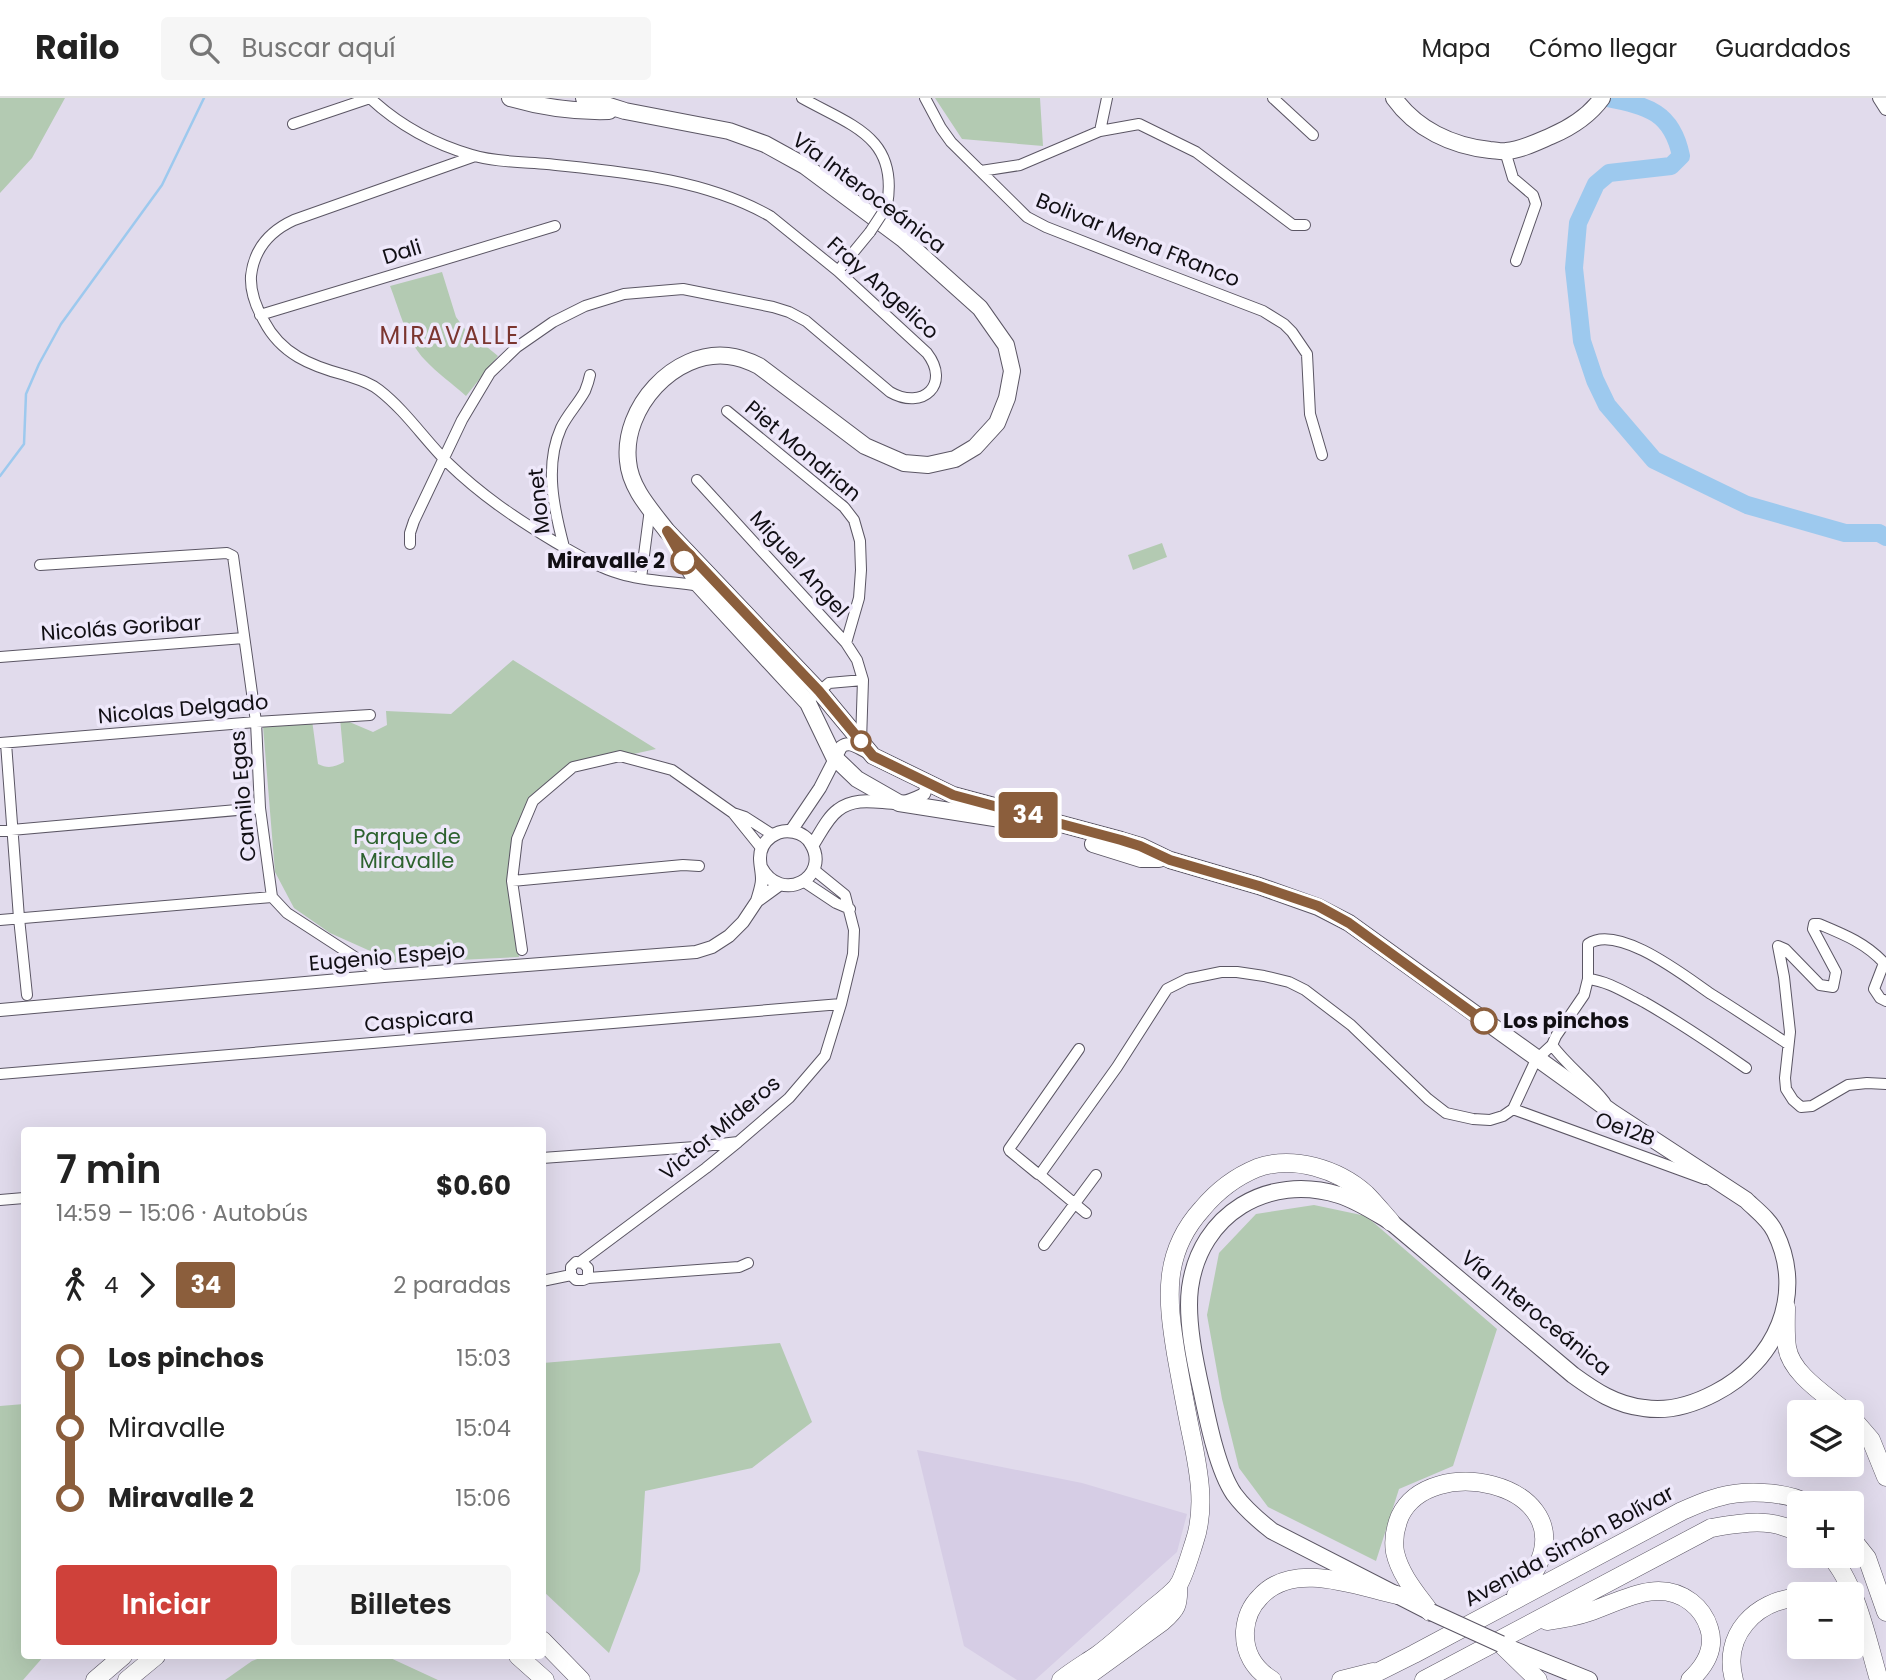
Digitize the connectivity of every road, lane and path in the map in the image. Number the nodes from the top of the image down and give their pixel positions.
1 (370, 98) edge
2 (510, 98) edge
3 (585, 98) edge
4 (802, 98) edge
5 (925, 98) edge
6 (1107, 98) edge
7 (1273, 98) edge
8 (1394, 98) edge
9 (1602, 98) edge
10 (1879, 98) edge
11 (1886, 109) edge
12 (625, 111) junction
13 (293, 124) dead end
14 (1100, 131) junction
15 (1313, 135) dead end
16 (1505, 151) junction
17 (475, 156) junction
18 (981, 171) junction
19 (1305, 225) dead end
20 (555, 226) dead end
21 (1516, 261) dead end
22 (838, 271) junction
23 (260, 315) junction
24 (590, 375) dead end
25 (727, 411) dead end
26 (1322, 455) dead end
27 (444, 459) junction
28 (697, 480) dead end
29 (650, 509) junction
30 (667, 531) junction
31 (410, 544) dead end
32 (564, 547) junction
33 (40, 565) dead end
34 (641, 578) junction
35 (699, 585) junction
36 (726, 593) junction
37 (244, 638) junction
38 (846, 643) junction
39 (0, 657) edge
40 (863, 680) junction
41 (813, 697) junction
42 (370, 715) dead end
43 (256, 722) junction
44 (861, 741) junction
45 (3, 743) edge
46 (873, 756) junction
47 (834, 757) junction
48 (928, 784) junction
49 (899, 803) junction
50 (260, 808) junction
51 (733, 813) junction
52 (13, 830) junction
53 (0, 831) edge
54 (791, 831) junction
55 (773, 835) junction
56 (813, 846) junction
57 (762, 849) junction
58 (1170, 860) junction
59 (699, 866) dead end
60 (761, 867) junction
61 (813, 869) junction
62 (512, 881) junction
63 (803, 881) junction
64 (779, 885) junction
65 (272, 897) junction
66 (757, 901) junction
67 (850, 909) junction
68 (19, 918) junction
69 (0, 920) edge
70 (522, 950) dead end
71 (384, 976) junction
72 (1588, 979) junction
73 (27, 995) dead end
74 (1886, 1001) edge
75 (841, 1004) junction
76 (0, 1010) edge
77 (1788, 1044) junction
78 (1552, 1045) junction
79 (1079, 1049) dead end
80 (1538, 1058) junction
81 (1746, 1068) dead end
82 (0, 1074) edge
83 (1886, 1084) edge
84 (1513, 1109) junction
85 (1613, 1112) junction
86 (738, 1142) junction
87 (695, 1147) junction
88 (546, 1158) edge
89 (706, 1168) junction
90 (1039, 1174) junction
91 (1096, 1175) dead end
92 (1723, 1185) junction
93 (21, 1198) edge
94 (0, 1200) edge
95 (1075, 1204) junction
96 (1086, 1213) dead end
97 (1391, 1222) junction
98 (1044, 1245) dead end
99 (580, 1262) junction
100 (748, 1263) dead end
101 (571, 1275) junction
102 (587, 1278) junction
103 (546, 1280) edge
104 (1786, 1307) junction
105 (1832, 1400) edge
106 (1864, 1432) edge
107 (1886, 1477) edge
108 (1787, 1496) edge
109 (1787, 1527) edge
110 (1864, 1554) edge
111 (1840, 1568) edge
112 (1178, 1585) junction
113 (1398, 1595) junction
114 (1787, 1599) edge
115 (1511, 1601) junction
116 (1431, 1612) junction
117 (1886, 1612) edge
118 (1533, 1623) junction
119 (546, 1644) edge
120 (1502, 1645) junction
121 (1864, 1654) edge
122 (120, 1659) edge
123 (152, 1659) edge
124 (521, 1659) edge
125 (1458, 1661) junction
126 (1384, 1670) junction
127 (95, 1680) edge
128 (127, 1680) edge
129 (545, 1680) edge
130 (581, 1680) edge
131 (1061, 1680) edge
132 (1083, 1680) edge
133 (1272, 1680) edge
134 (1341, 1680) edge
135 (1362, 1680) edge
136 (1424, 1680) edge
137 (1441, 1680) edge
138 (1538, 1680) edge
139 (1589, 1680) edge
140 (1690, 1680) edge
141 (1734, 1680) edge
142 (1878, 1680) edge

1 - 13 street
1 - 17 street, Fray Angelico
2 - 12 main road, Vía Interoceánica
3 - 12 main road, Vía Interoceánica
4 - 22 street, bridge
5 - 18 street, Bolivar Mena FRanco
6 - 14 street
7 - 15 street
8 - 16 main road
9 - 16 main road
10 - 11 street
12 - 29 main road, Vía Interoceánica
14 - 18 street
14 - 19 street
16 - 21 street
17 - 22 street, Fray Angelico
17 - 23 street
18 - 26 street, Bolivar Mena FRanco
20 - 23 street, Dali
22 - 27 street, Fray Angelico
23 - 27 street
24 - 32 street, Monet
25 - 38 street, Piet Mondrian
27 - 31 street, Fray Angelico
27 - 32 street
28 - 38 street, Miguel Angel
29 - 30 main road, Vía Interoceánica
29 - 34 street
30 - 35 main road, Vía Interoceánica
30 - 36 main road, Vía Interoceánica
32 - 34 street
33 - 37 street, Camilo Egas
34 - 35 street
35 - 36 street
35 - 41 main road, Vía Interoceánica
36 - 41 main road, Vía Interoceánica
37 - 39 street, Nicolás Goribar
37 - 43 street, Camilo Egas
38 - 40 street, Miguel Angel
40 - 41 street
40 - 44 street, Miguel Angel
41 - 44 main road, Vía Interoceánica
41 - 47 main road, Vía Interoceánica
42 - 43 street, Nicolas Delgado
43 - 45 street, Nicolas Delgado
43 - 50 street, Camilo Egas
44 - 46 main road, Vía Interoceánica
45 - 52 street
46 - 47 street
46 - 48 main road, Vía Interoceánica
47 - 49 main road, Vía Interoceánica
47 - 54 street
48 - 49 street
48 - 58 main road, Vía Interoceánica
49 - 56 street
49 - 58 main road, Vía Interoceánica
50 - 52 street
50 - 65 street, Camilo Egas
51 - 55 street
51 - 57 street
51 - 62 street
52 - 53 street
52 - 68 street
54 - 55 street
54 - 56 street
55 - 57 street
56 - 61 street
57 - 60 street
58 - 80 main road, Vía Interoceánica
59 - 62 street
60 - 64 street
60 - 66 street
61 - 63 street
61 - 67 street
62 - 70 street
63 - 64 street
63 - 67 street
64 - 66 street, Eugenio Espejo
65 - 68 street
65 - 71 street
66 - 71 street, Eugenio Espejo
67 - 75 street, Victor Mideros
68 - 69 street
68 - 73 street
71 - 76 street, Eugenio Espejo
72 - 77 street
72 - 78 street
72 - 81 street
74 - 77 street
75 - 82 street, Caspicara
75 - 86 street, Victor Mideros
77 - 83 street
78 - 80 street
78 - 85 street
79 - 90 street
80 - 84 street
80 - 85 main road, Vía Interoceánica
84 - 90 street
84 - 92 street, Oe12B
85 - 92 main road, Vía Interoceánica
86 - 87 street
86 - 89 street, Victor Mideros
87 - 88 street
87 - 89 street
89 - 99 street, Victor Mideros
90 - 95 street
91 - 95 street
92 - 104 main road, Vía Interoceánica
93 - 94 street
95 - 96 street
95 - 98 street
97 - 104 main road, Vía Interoceánica
97 - 112 highway
97 - 113 main road, Vía Interoceánica
99 - 101 street, Victor Mideros
99 - 102 street
100 - 102 street
101 - 102 street
101 - 103 street
104 - 105 highway
106 - 107 highway
108 - 115 highway, Avenida Simón Bolívar
109 - 118 highway
110 - 117 highway
111 - 142 highway
112 - 131 highway
112 - 132 highway
113 - 116 main road, Vía Interoceánica
113 - 133 highway
114 - 141 highway
115 - 116 highway
115 - 126 highway, Avenida Simón Bolívar
116 - 120 main road, Vía Interoceánica, bridge
118 - 125 highway
118 - 140 highway
119 - 130 highway
120 - 138 highway
120 - 139 main road, Vía Interoceánica
121 - 142 highway
122 - 127 highway
123 - 128 highway
124 - 129 highway
125 - 136 highway
125 - 137 highway
126 - 134 highway
126 - 135 highway, Avenida Simón Bolívar

